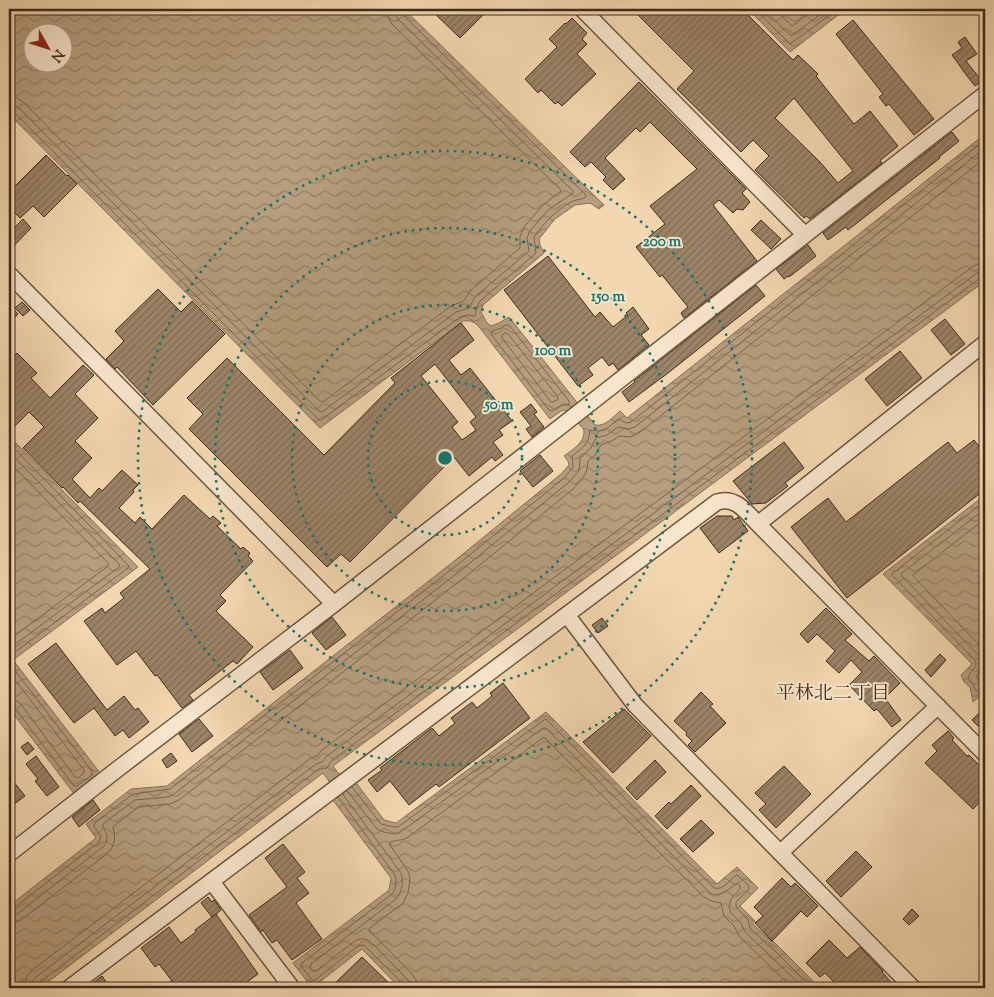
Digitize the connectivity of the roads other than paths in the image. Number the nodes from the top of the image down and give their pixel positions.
1 (582, 9) edge
2 (985, 94) edge
3 (805, 235) junction
4 (9, 274) edge
5 (985, 343) edge
6 (758, 524) junction
7 (334, 604) junction
8 (567, 615) junction
9 (938, 706) junction
10 (985, 754) edge
11 (780, 853) junction
12 (9, 854) edge
13 (212, 882) junction
14 (69, 988) edge
15 (292, 988) edge
16 (913, 988) edge

1 - 3 street
2 - 3 street
3 - 7 street
4 - 7 street
5 - 6 street
6 - 8 street
6 - 9 street
7 - 12 street
8 - 11 street
8 - 13 street
9 - 10 street
9 - 11 street
11 - 16 street
13 - 14 street
13 - 15 street

